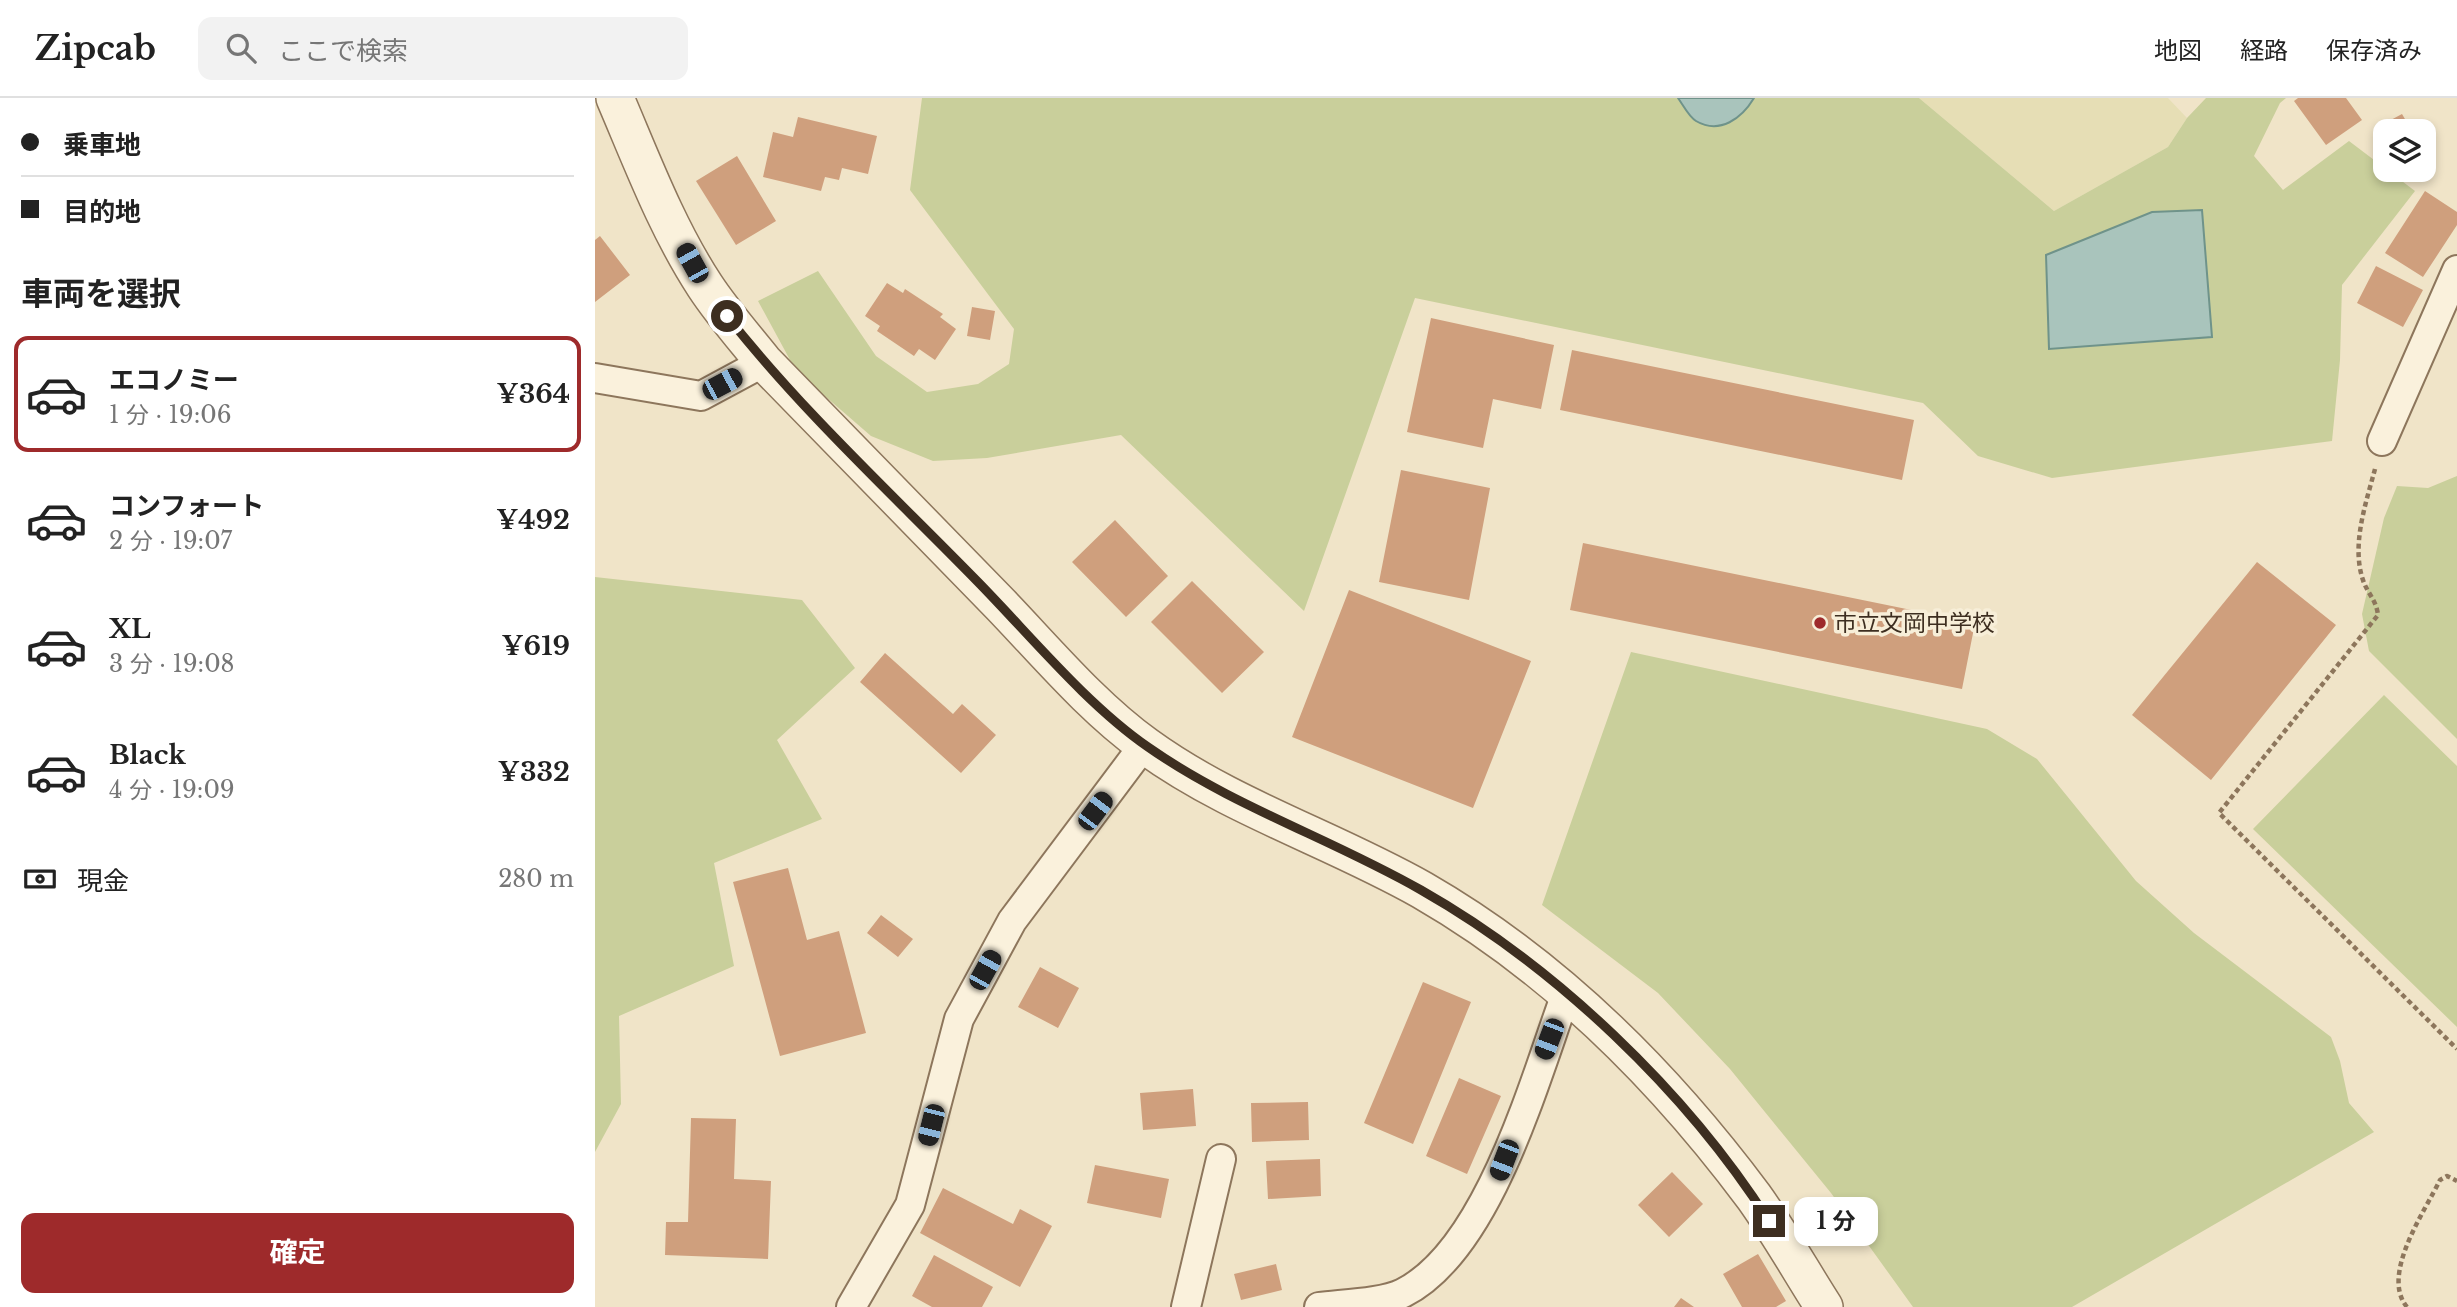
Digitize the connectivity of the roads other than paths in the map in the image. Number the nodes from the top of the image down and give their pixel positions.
1 (615, 98) edge
2 (2457, 270) edge
3 (764, 362) junction
4 (595, 378) edge
5 (2382, 441) road end
6 (1144, 745) junction
7 (1567, 991) junction
8 (1221, 1158) dead end
9 (851, 1307) edge
10 (1186, 1307) edge
11 (1319, 1307) edge
12 (1824, 1307) edge

1 - 3 street
2 - 5 street
3 - 4 street
3 - 6 street
6 - 7 street
6 - 9 street
7 - 11 street
7 - 12 street
8 - 10 street

